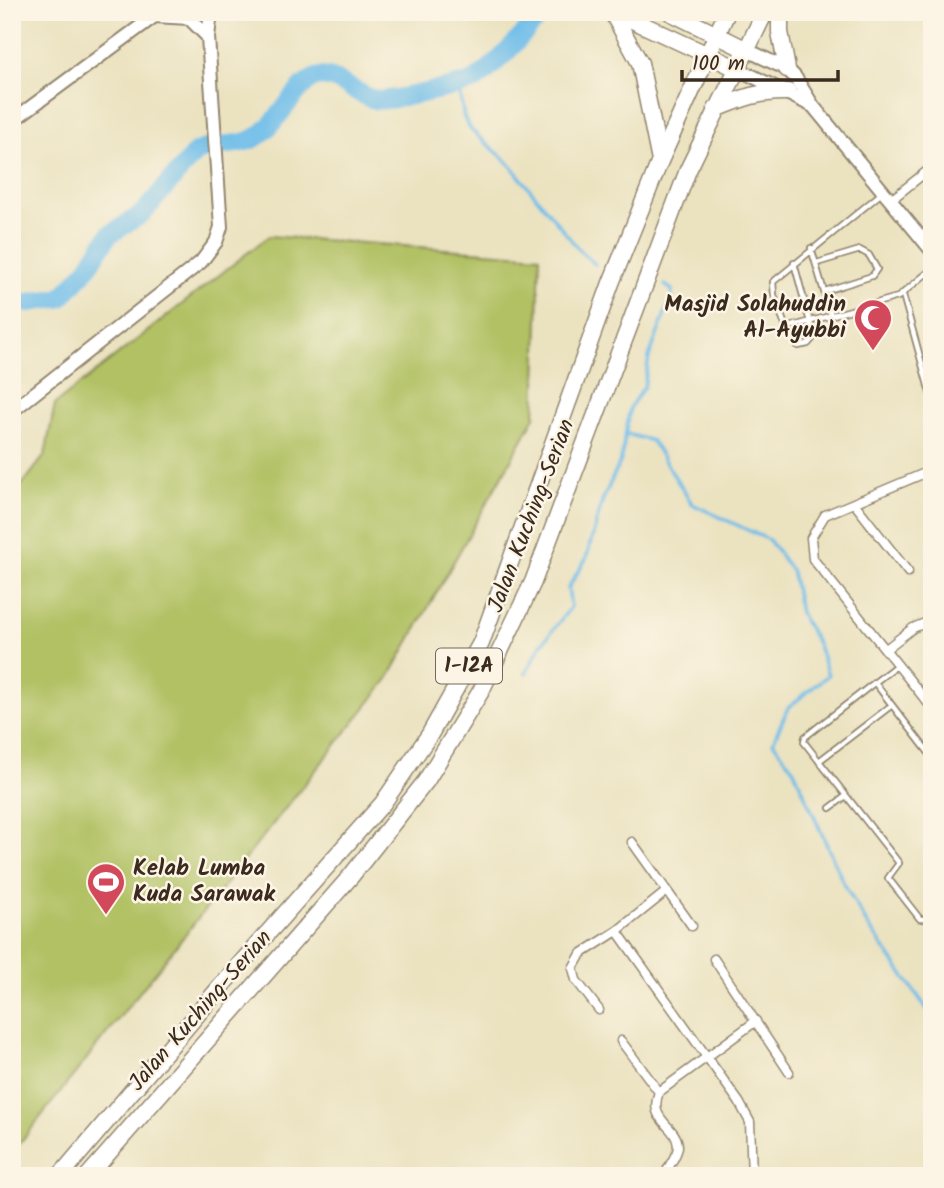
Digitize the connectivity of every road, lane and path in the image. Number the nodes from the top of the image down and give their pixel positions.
1 (211, 12) edge
2 (613, 12) edge
3 (727, 12) edge
4 (765, 12) edge
5 (780, 12) edge
6 (154, 13) edge
7 (676, 14) edge
8 (716, 35) junction
9 (208, 37) junction
10 (745, 49) junction
11 (707, 55) junction
12 (736, 68) junction
13 (787, 69) junction
14 (788, 92) junction
15 (813, 106) junction
16 (716, 108) junction
17 (12, 121) edge
18 (660, 161) junction
19 (932, 167) edge
20 (887, 196) junction
21 (811, 248) junction
22 (932, 251) edge
23 (794, 263) junction
24 (817, 263) junction
25 (932, 269) edge
26 (825, 291) junction
27 (902, 295) junction
28 (831, 315) junction
29 (810, 321) junction
30 (786, 328) junction
31 (930, 393) edge
32 (12, 411) edge
33 (932, 470) edge
34 (855, 503) junction
35 (908, 572) dead end
36 (932, 620) edge
37 (886, 649) junction
38 (898, 664) junction
39 (874, 682) junction
40 (892, 705) junction
41 (932, 708) edge
42 (932, 757) edge
43 (819, 761) junction
44 (846, 796) junction
45 (830, 808) dead end
46 (632, 842) dead end
47 (667, 891) junction
48 (932, 919) edge
49 (692, 926) dead end
50 (617, 931) junction
51 (714, 958) dead end
52 (599, 1010) dead end
53 (756, 1021) junction
54 (621, 1041) dead end
55 (708, 1056) junction
56 (789, 1072) dead end
57 (659, 1092) junction
58 (60, 1176) edge
59 (88, 1176) edge
60 (665, 1176) edge
61 (752, 1176) edge

1 - 9 street
2 - 11 highway
2 - 18 highway
3 - 8 highway, Jalan Kuching-Serian / 1-12A
4 - 10 highway, Jalan Kuching-Serian
5 - 13 highway
6 - 9 street
6 - 17 street
7 - 8 highway
8 - 10 highway
8 - 11 highway, Jalan Kuching-Serian / 1-12A
9 - 32 street
10 - 12 highway, Jalan Kuching-Serian
10 - 13 street
11 - 12 highway
11 - 18 highway, Jalan Kuching-Serian / 1-12A
12 - 14 street
12 - 16 highway, Jalan Kuching-Serian
13 - 15 street
14 - 15 street
14 - 16 highway
15 - 20 street
16 - 59 highway, Jalan Kuching-Serian
18 - 58 highway, Jalan Kuching-Serian / 1-12A
19 - 20 street
20 - 21 lane
20 - 22 street
21 - 23 lane
21 - 24 lane
23 - 29 lane
23 - 30 lane
24 - 26 lane
24 - 26 lane
25 - 27 lane
26 - 28 lane
27 - 28 lane
27 - 31 lane
28 - 29 lane
29 - 30 lane
29 - 30 lane
33 - 34 street
34 - 35 street
34 - 37 street
36 - 37 street
37 - 38 street
38 - 39 lane
38 - 41 street
39 - 40 lane
39 - 43 lane
40 - 42 lane
40 - 43 lane
43 - 44 lane
44 - 45 lane
44 - 48 lane
46 - 47 street
47 - 49 street
47 - 50 street
50 - 52 street
50 - 55 street
51 - 53 street
53 - 55 street
53 - 56 street
54 - 57 street
55 - 57 street
55 - 61 street
57 - 60 street

